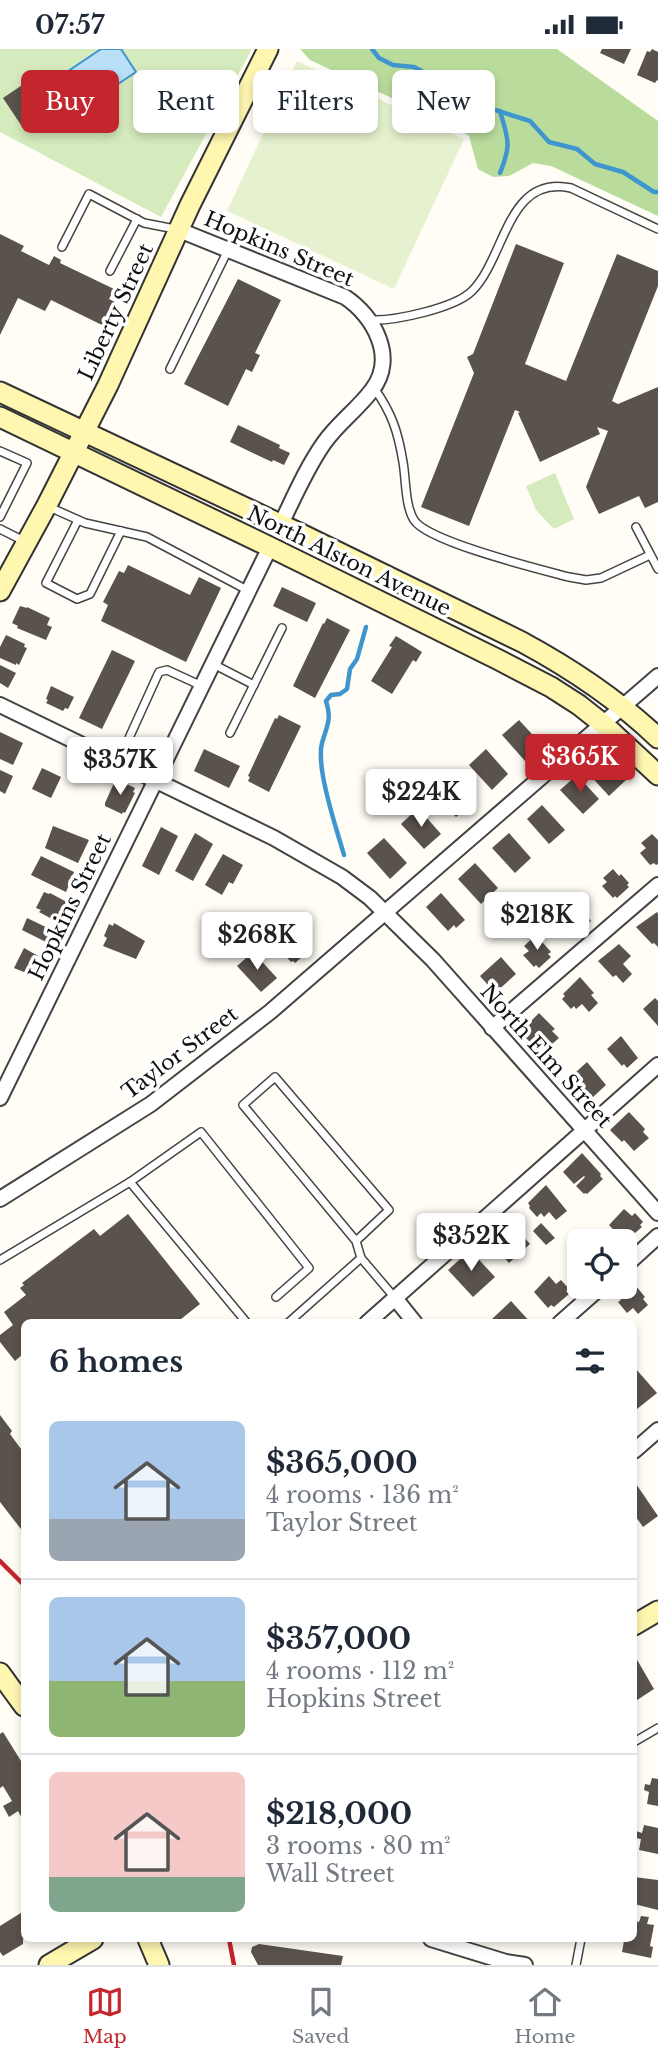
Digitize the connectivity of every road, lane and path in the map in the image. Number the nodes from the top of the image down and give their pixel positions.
1 (268, 49) edge
2 (137, 219) junction
3 (658, 229) edge
4 (178, 230) junction
5 (62, 247) dead end
6 (228, 250) junction
7 (110, 271) dead end
8 (371, 320) junction
9 (170, 369) dead end
10 (374, 388) junction
11 (0, 391) edge
12 (0, 417) edge
13 (85, 431) junction
14 (0, 451) edge
15 (74, 453) junction
16 (47, 505) junction
17 (0, 517) edge
18 (79, 520) junction
19 (281, 524) junction
20 (636, 527) dead end
21 (0, 529) edge
22 (121, 531) junction
23 (27, 542) junction
24 (270, 547) junction
25 (650, 555) junction
26 (658, 569) edge
27 (0, 591) edge
28 (249, 591) junction
29 (282, 628) dead end
30 (213, 664) junction
31 (658, 676) edge
32 (254, 685) junction
33 (202, 686) junction
34 (0, 705) edge
35 (623, 706) junction
36 (603, 724) junction
37 (230, 733) dead end
38 (658, 738) edge
39 (129, 739) dead end
40 (658, 775) edge
41 (156, 781) junction
42 (658, 884) edge
43 (385, 913) junction
44 (492, 1028) junction
45 (658, 1065) edge
46 (0, 1098) edge
47 (584, 1130) junction
48 (130, 1182) junction
49 (0, 1199) edge
50 (658, 1213) edge
51 (658, 1236) edge
52 (356, 1241) junction
53 (637, 1255) edge
54 (361, 1258) junction
55 (0, 1261) edge
56 (276, 1297) dead end
57 (395, 1298) junction
58 (587, 1299) edge
59 (244, 1319) edge
60 (292, 1319) edge
61 (371, 1319) edge
62 (412, 1319) edge
63 (565, 1319) edge
64 (658, 1430) edge
65 (637, 1448) edge
66 (658, 1611) edge
67 (637, 1623) edge
68 (0, 1673) edge
69 (21, 1702) edge
70 (658, 1728) edge
71 (637, 1740) edge
72 (88, 1942) edge
73 (149, 1942) edge
74 (440, 1942) edge
75 (580, 1942) edge
76 (49, 1965) edge
77 (159, 1965) edge
78 (525, 1965) edge
79 (576, 1965) edge

1 - 4 main road, Liberty Street
2 - 4 lane
2 - 5 lane
2 - 7 lane
3 - 8 lane
4 - 6 street, Hopkins Street
4 - 13 main road, Liberty Street
6 - 8 street, Hopkins Street
6 - 9 lane
8 - 10 street
10 - 19 street
10 - 25 lane
11 - 13 main road, North Alston Avenue
12 - 15 main road, North Alston Avenue
13 - 15 main road, Liberty Street
13 - 19 main road, North Alston Avenue
14 - 17 lane
15 - 16 main road, Liberty Street
15 - 24 main road, North Alston Avenue
16 - 18 lane
16 - 23 main road, Liberty Street
18 - 22 lane
18 - 22 lane
19 - 35 main road, North Alston Avenue
20 - 25 lane
21 - 23 lane
22 - 28 lane
23 - 27 main road, Liberty Street
24 - 28 street, Hopkins Street
24 - 36 main road, North Alston Avenue
25 - 26 lane
28 - 30 street, Hopkins Street
29 - 32 lane
30 - 32 lane
30 - 33 street, Hopkins Street
31 - 35 street, Taylor Street
32 - 37 lane
33 - 39 lane
33 - 41 street, Hopkins Street
34 - 41 street, North Elm Street
35 - 36 street, Taylor Street
35 - 38 main road, North Alston Avenue
36 - 40 main road, North Alston Avenue
36 - 43 street, Taylor Street
41 - 43 street, North Elm Street
41 - 46 street, Hopkins Street
42 - 44 street
43 - 44 street, North Elm Street
43 - 49 street, Taylor Street
44 - 47 street, North Elm Street
45 - 47 street
47 - 50 street, North Elm Street
47 - 57 street
48 - 55 lane
48 - 56 lane
48 - 59 lane
51 - 53 street
52 - 52 lane
52 - 54 lane
54 - 57 lane
54 - 60 lane
57 - 61 street
57 - 62 street
58 - 63 street
64 - 65 street
66 - 67 main road
68 - 69 main road
70 - 71 lane
72 - 76 main road
73 - 77 main road
74 - 78 street
75 - 79 lane

